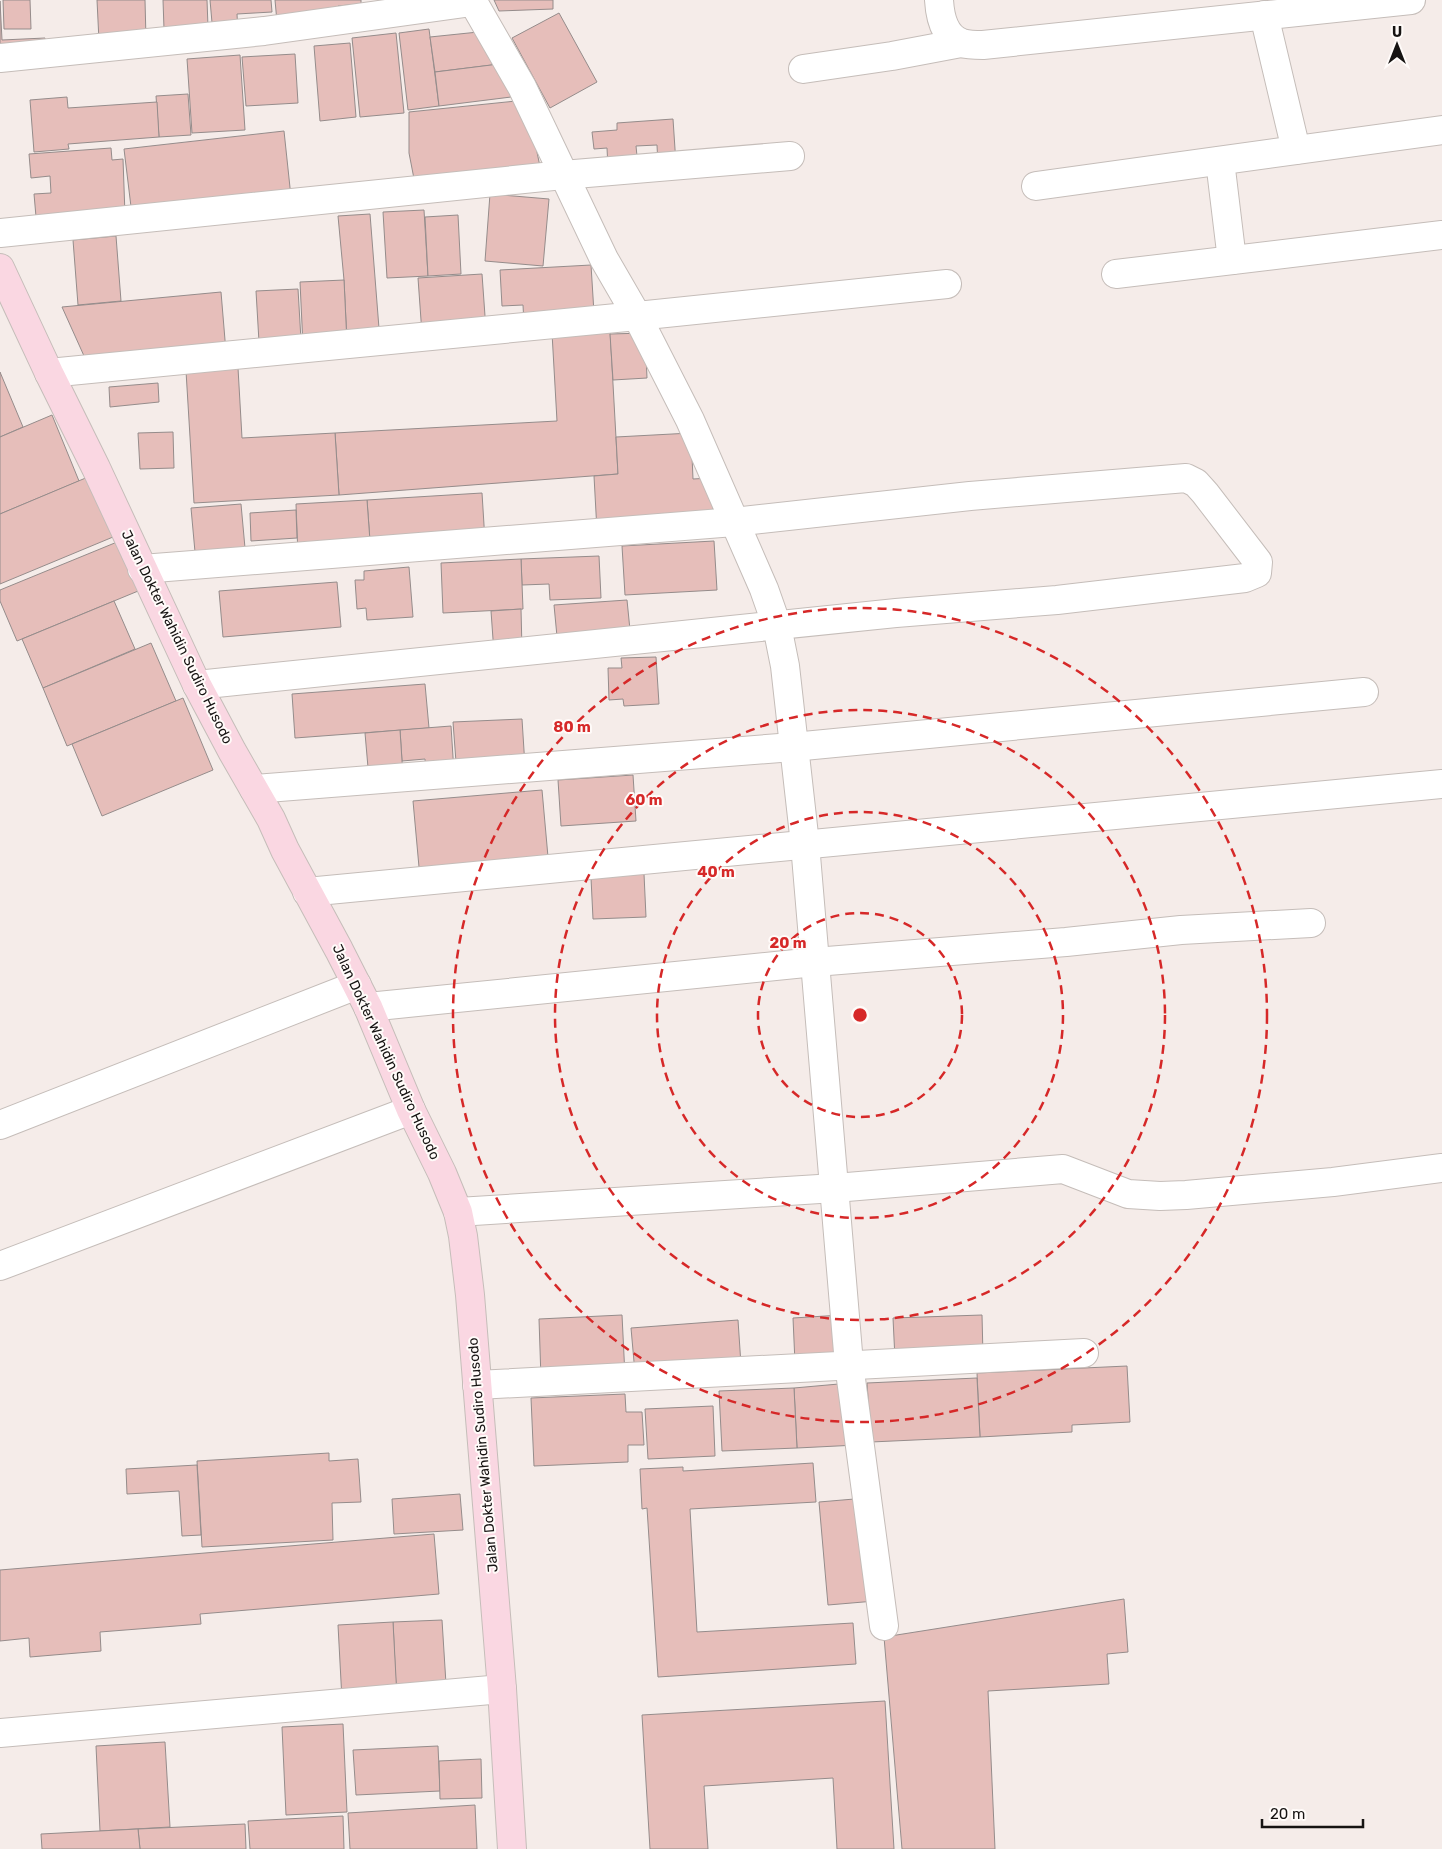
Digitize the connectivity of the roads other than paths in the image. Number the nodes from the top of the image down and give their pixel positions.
1 (939, 0) edge
2 (1411, 0) edge
3 (472, 1) edge
4 (1209, 11) edge
5 (1264, 15) junction
6 (961, 43) junction
7 (0, 58) edge
8 (803, 69) dead end
9 (1442, 130) edge
10 (1296, 150) junction
11 (790, 156) dead end
12 (1220, 160) junction
13 (563, 175) junction
14 (1036, 186) dead end
15 (0, 232) edge
16 (1442, 235) edge
17 (1232, 260) junction
18 (0, 268) edge
19 (1116, 274) dead end
20 (947, 284) dead end
21 (637, 316) junction
22 (49, 373) junction
23 (734, 522) junction
24 (142, 570) junction
25 (776, 626) junction
26 (197, 685) junction
27 (1364, 692) dead end
28 (793, 747) junction
29 (1442, 784) edge
30 (254, 789) junction
31 (805, 844) junction
32 (307, 892) junction
33 (1311, 923) dead end
34 (815, 962) junction
35 (363, 996) junction
36 (411, 1110) junction
37 (0, 1125) edge
38 (1442, 1168) edge
39 (835, 1188) junction
40 (458, 1212) junction
41 (0, 1266) edge
42 (1084, 1352) dead end
43 (849, 1364) junction
44 (477, 1385) junction
45 (884, 1626) dead end
46 (502, 1689) junction
47 (0, 1733) edge
48 (512, 1849) edge

1 - 6 street
2 - 5 street
3 - 7 street
3 - 13 street
4 - 5 street
4 - 6 street
5 - 10 street
6 - 8 street
9 - 10 street
10 - 12 street
11 - 13 street
12 - 14 street
12 - 17 street
13 - 15 street
13 - 21 street
16 - 17 street
17 - 19 street
18 - 22 main road, Jalan Dokter Wahidin Sudiro Husodo
20 - 21 street
21 - 22 street
21 - 23 street
22 - 24 main road, Jalan Dokter Wahidin Sudiro Husodo
23 - 24 street
23 - 25 street
23 - 25 street
24 - 26 main road, Jalan Dokter Wahidin Sudiro Husodo
25 - 26 street
25 - 28 street
26 - 30 main road, Jalan Dokter Wahidin Sudiro Husodo
27 - 28 street
28 - 30 street
28 - 31 street
29 - 31 street
30 - 32 main road, Jalan Dokter Wahidin Sudiro Husodo
31 - 32 street
31 - 34 street
32 - 35 main road, Jalan Dokter Wahidin Sudiro Husodo
33 - 34 street
34 - 35 street
34 - 39 street
35 - 36 main road, Jalan Dokter Wahidin Sudiro Husodo
35 - 37 street
36 - 40 main road, Jalan Dokter Wahidin Sudiro Husodo
36 - 41 street
38 - 39 street
39 - 40 street
39 - 43 street
40 - 44 main road, Jalan Dokter Wahidin Sudiro Husodo
42 - 43 street
43 - 44 street
43 - 45 street
44 - 46 main road, Jalan Dokter Wahidin Sudiro Husodo
46 - 47 street
46 - 48 main road, Jalan Dokter Wahidin Sudiro Husodo

